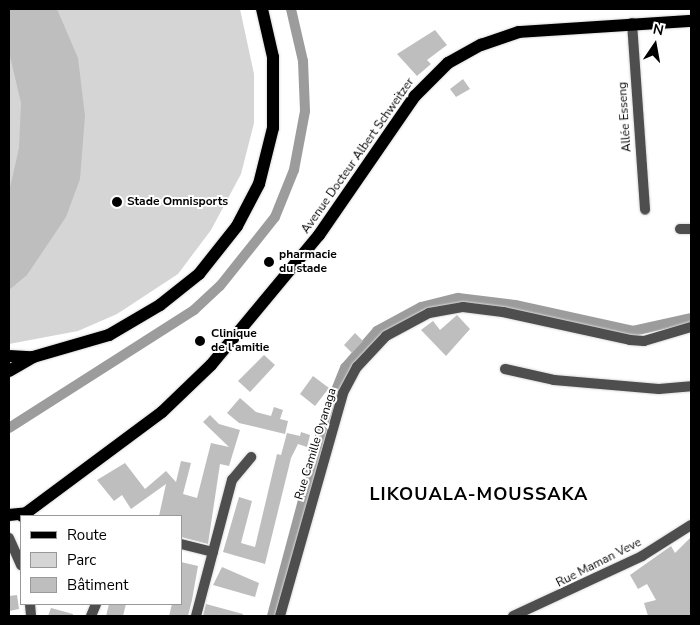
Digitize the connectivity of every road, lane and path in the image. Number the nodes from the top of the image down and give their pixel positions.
1 (262, 9) edge
2 (691, 22) edge
3 (632, 23) junction
4 (645, 210) dead end
5 (691, 228) edge
6 (680, 230) dead end
7 (691, 327) edge
8 (9, 356) edge
9 (33, 357) junction
10 (505, 369) dead end
11 (9, 371) edge
12 (691, 386) edge
13 (251, 457) dead end
14 (9, 515) edge
15 (23, 515) edge
16 (20, 517) edge
17 (691, 524) edge
18 (9, 526) edge
19 (9, 538) edge
20 (182, 544) edge
21 (212, 552) junction
22 (20, 563) edge
23 (196, 616) edge
24 (280, 616) edge
25 (513, 616) edge

1 - 9 main road
2 - 3 main road, Avenue Docteur Albert Schweitzer
3 - 4 street, Allée Esseng
3 - 15 main road, Avenue Docteur Albert Schweitzer
5 - 6 street
7 - 24 street, Rue Camille Oyanaga
8 - 9 main road
9 - 11 main road
10 - 12 street
13 - 21 street
14 - 15 main road
16 - 18 main road, Avenue Docteur Albert Schweitzer
17 - 25 street, Rue Maman Veve
19 - 22 street
20 - 21 street
21 - 23 street

